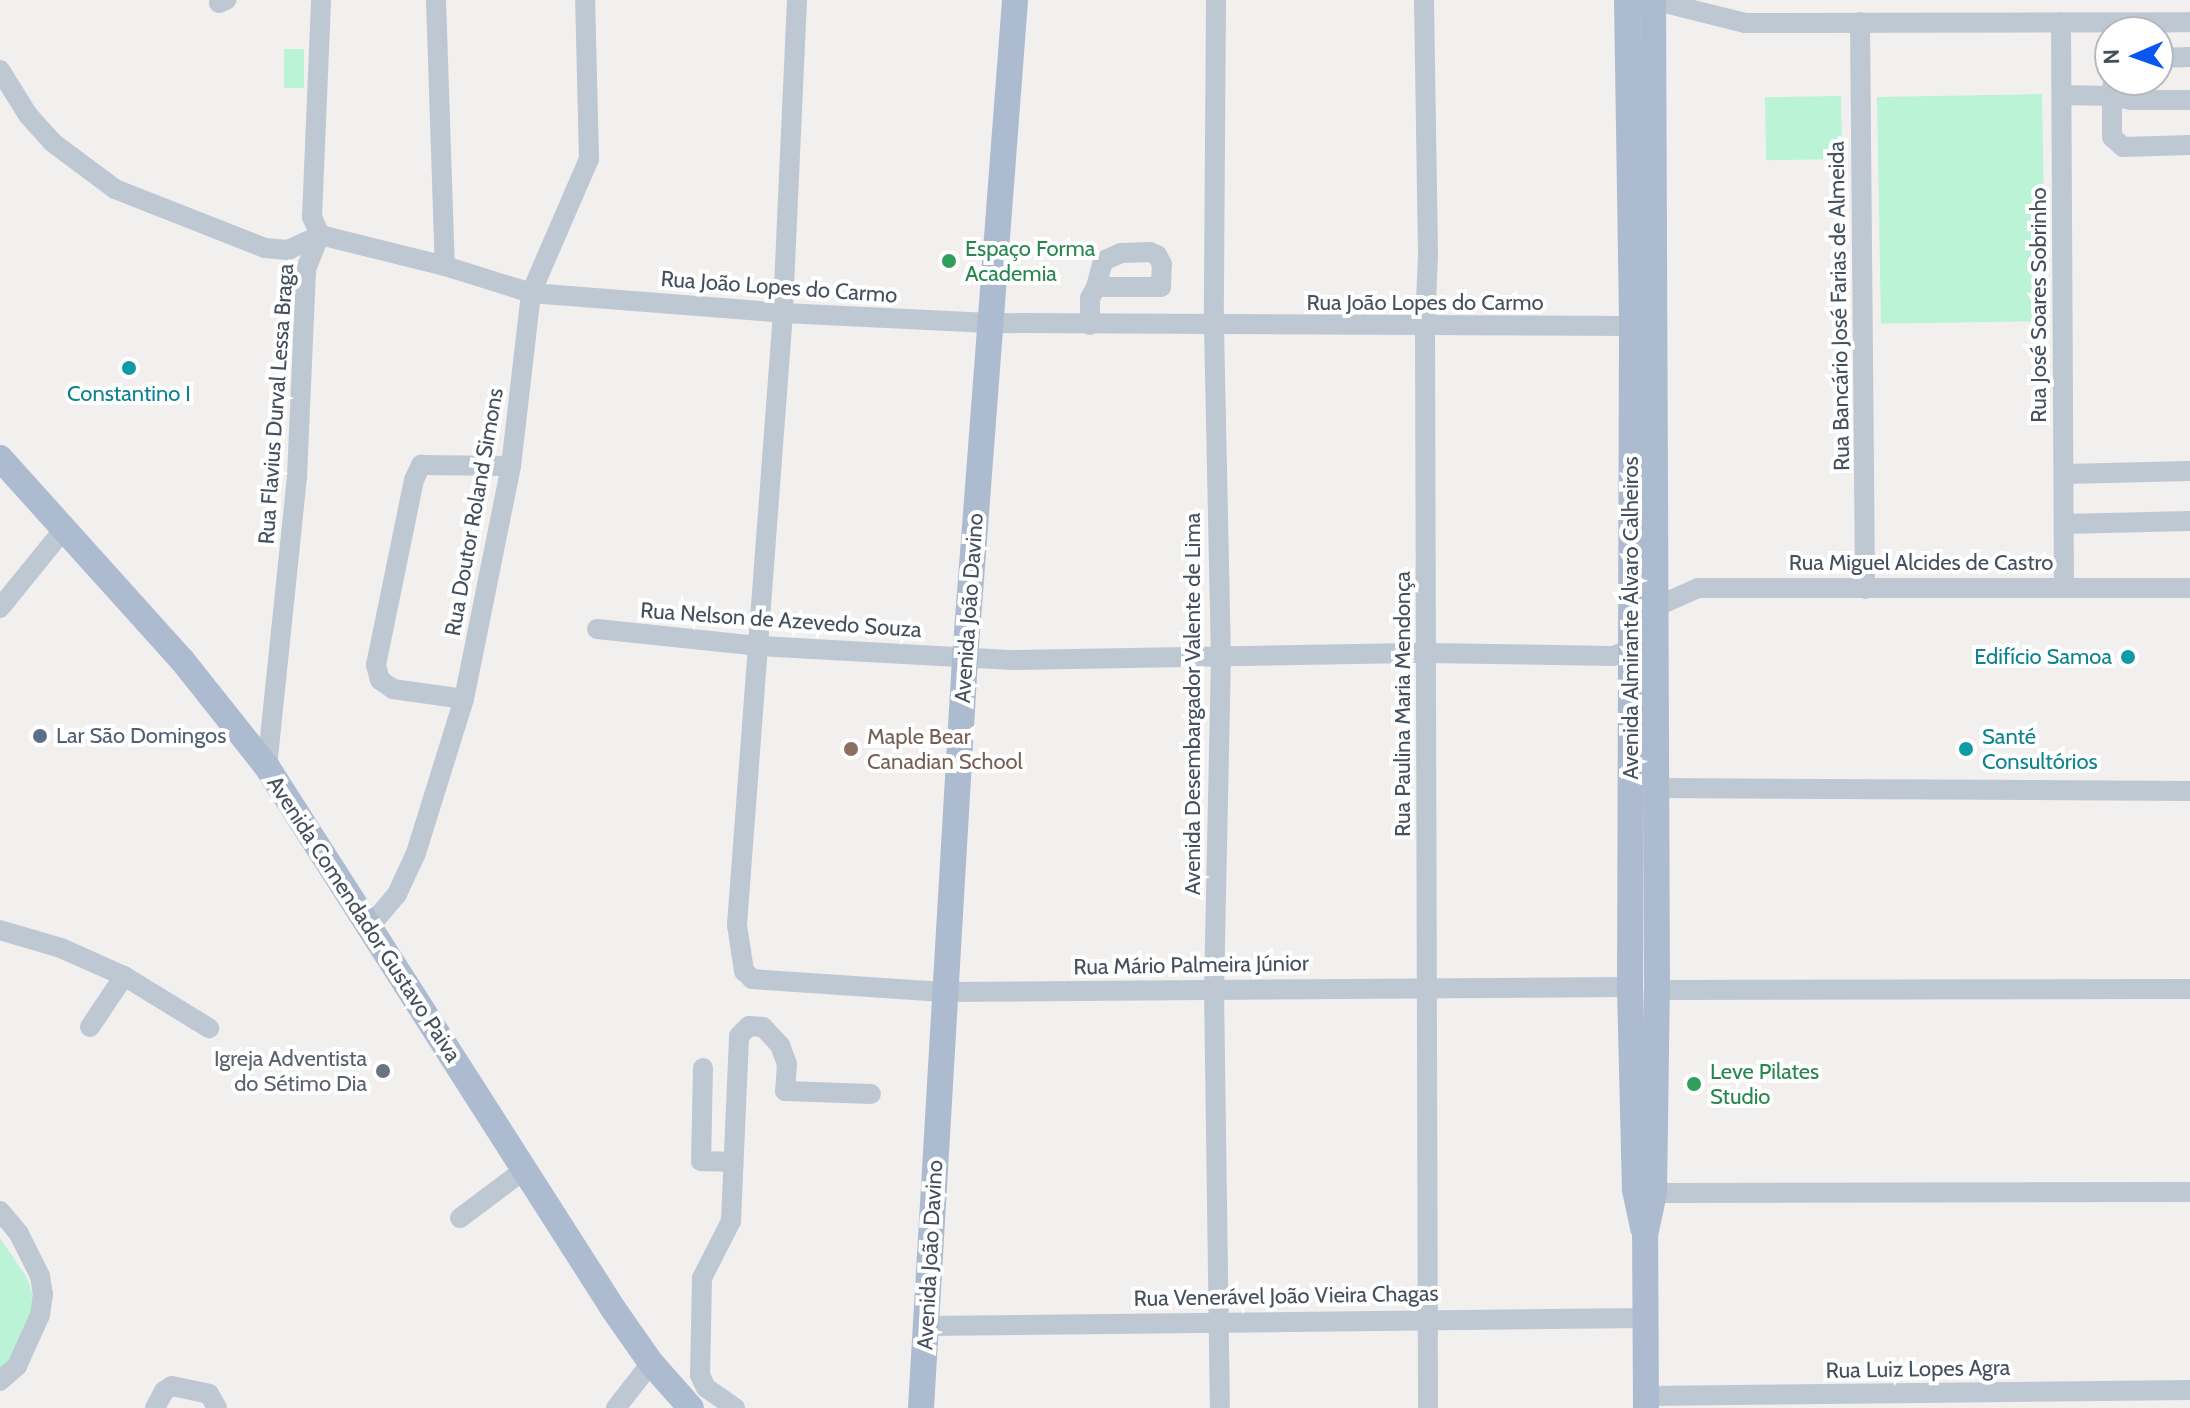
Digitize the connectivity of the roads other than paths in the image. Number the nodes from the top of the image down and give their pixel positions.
1 (321, 0) edge
2 (436, 0) edge
3 (585, 0) edge
4 (797, 0) edge
5 (1015, 0) edge
6 (1216, 0) edge
7 (1424, 0) edge
8 (1627, 0) edge
9 (1653, 0) edge
10 (1860, 22) junction
11 (2061, 22) junction
12 (2190, 22) edge
13 (0, 70) edge
14 (2094, 91) edge
15 (2062, 95) junction
16 (2113, 96) edge
17 (2125, 96) edge
18 (2190, 100) edge
19 (2190, 145) edge
20 (320, 235) junction
21 (445, 266) junction
22 (1096, 287) dead end
23 (531, 293) junction
24 (783, 313) junction
25 (990, 323) junction
26 (1090, 325) junction
27 (1214, 326) junction
28 (1632, 326) junction
29 (1425, 327) junction
30 (0, 458) edge
31 (511, 466) junction
32 (2190, 471) edge
33 (2064, 474) junction
34 (2190, 521) edge
35 (2064, 524) junction
36 (64, 529) junction
37 (2064, 587) junction
38 (2190, 588) edge
39 (1865, 589) junction
40 (1655, 607) junction
41 (0, 608) edge
42 (597, 629) dead end
43 (760, 646) junction
44 (1631, 649) junction
45 (1427, 653) junction
46 (1221, 656) junction
47 (965, 658) junction
48 (464, 699) junction
49 (267, 767) junction
50 (1656, 788) junction
51 (2190, 791) edge
52 (370, 926) junction
53 (0, 930) edge
54 (124, 976) junction
55 (1428, 987) junction
56 (1214, 988) junction
57 (1644, 988) junction
58 (2190, 989) edge
59 (943, 992) junction
60 (90, 1027) dead end
61 (209, 1028) dead end
62 (703, 1068) dead end
63 (871, 1094) dead end
64 (733, 1162) junction
65 (524, 1170) junction
66 (2190, 1192) edge
67 (1654, 1193) junction
68 (0, 1211) edge
69 (460, 1218) dead end
70 (1645, 1235) junction
71 (1428, 1318) junction
72 (1645, 1318) junction
73 (1220, 1321) junction
74 (928, 1326) junction
75 (651, 1363) junction
76 (0, 1381) edge
77 (2190, 1390) edge
78 (213, 1401) edge
79 (1646, 1405) edge
80 (155, 1408) edge
81 (616, 1408) edge
82 (691, 1408) edge
83 (735, 1408) edge
84 (921, 1408) edge
85 (1220, 1408) edge
86 (1428, 1408) edge

1 - 20 street
2 - 21 street
3 - 23 street, Rua Doutor Roland Simons
4 - 24 street
5 - 25 main road, Avenida João Davino
6 - 27 street, Avenida Desembargador Valente de Lima
7 - 29 street, Rua Paulina Maria Mendonça
8 - 28 main road, Avenida Almirante Álvaro Calheiros
9 - 10 street
9 - 40 main road, Avenida Almirante Álvaro Calheiros
10 - 11 street
10 - 39 street, Rua Bancário José Farias de Almeida
11 - 12 street
11 - 15 street, Rua José Soares Sobrinho
13 - 20 street
14 - 15 street
15 - 33 street, Rua José Soares Sobrinho
16 - 19 street
17 - 18 street
20 - 21 street, Rua João Lopes do Carmo
20 - 49 street, Rua Flavius Durval Lessa Braga
21 - 23 street, Rua João Lopes do Carmo
22 - 26 street
23 - 24 street, Rua João Lopes do Carmo
23 - 31 street, Rua Doutor Roland Simons
24 - 25 street, Rua João Lopes do Carmo
24 - 43 street
25 - 26 street, Rua João Lopes do Carmo
25 - 47 main road, Avenida João Davino
26 - 27 street, Rua João Lopes do Carmo
27 - 29 street, Rua João Lopes do Carmo
27 - 46 street, Avenida Desembargador Valente de Lima
28 - 29 street, Rua João Lopes do Carmo
28 - 44 main road, Avenida Almirante Álvaro Calheiros
29 - 45 street, Rua Paulina Maria Mendonça
30 - 36 main road, Avenida Comendador Gustavo Paiva
31 - 48 street, Rua Doutor Roland Simons
31 - 48 street
32 - 33 street
33 - 35 street, Rua José Soares Sobrinho
34 - 35 street
35 - 37 street, Rua José Soares Sobrinho
36 - 41 street
36 - 49 main road, Avenida Comendador Gustavo Paiva
37 - 38 street, Rua Miguel Alcides de Castro
37 - 39 street, Rua Miguel Alcides de Castro
39 - 40 street, Rua Miguel Alcides de Castro
40 - 44 street
40 - 50 main road, Avenida Almirante Álvaro Calheiros
42 - 43 street, Rua Nelson de Azevedo Souza
43 - 47 street, Rua Nelson de Azevedo Souza
43 - 59 street, Rua Mário Palmeira Júnior
44 - 45 street, Rua Nelson de Azevedo Souza
44 - 57 main road, Avenida Almirante Álvaro Calheiros
45 - 46 street, Rua Nelson de Azevedo Souza
45 - 55 street, Rua Paulina Maria Mendonça
46 - 47 street, Rua Nelson de Azevedo Souza
46 - 56 street, Avenida Desembargador Valente de Lima
47 - 59 main road, Avenida João Davino
48 - 52 street, Rua Doutor Roland Simons
49 - 52 main road, Avenida Comendador Gustavo Paiva
50 - 51 street
50 - 57 main road, Avenida Almirante Álvaro Calheiros
52 - 65 main road, Avenida Comendador Gustavo Paiva
53 - 54 street
54 - 60 street
54 - 61 street
55 - 56 street, Rua Mário Palmeira Júnior
55 - 57 street, Rua Mário Palmeira Júnior
55 - 71 street, Rua Paulina Maria Mendonça
56 - 59 street, Rua Mário Palmeira Júnior
56 - 73 street, Avenida Desembargador Valente de Lima
57 - 58 street, Rua Mário Palmeira Júnior
57 - 67 main road, Avenida Almirante Álvaro Calheiros
57 - 70 main road, Avenida Almirante Álvaro Calheiros
59 - 74 main road, Avenida João Davino
62 - 64 street
63 - 64 street
64 - 83 street
65 - 69 street
65 - 75 main road, Avenida Comendador Gustavo Paiva
66 - 67 street
67 - 70 main road, Avenida Almirante Álvaro Calheiros
68 - 76 street
70 - 72 main road, Avenida Almirante Álvaro Calheiros
71 - 72 street, Rua Venerável João Vieira Chagas
71 - 73 street, Rua Venerável João Vieira Chagas
71 - 86 street, Rua Paulina Maria Mendonça
72 - 79 main road, Avenida Almirante Álvaro Calheiros
73 - 74 street, Rua Venerável João Vieira Chagas
73 - 85 street, Avenida Desembargador Valente de Lima
74 - 84 main road, Avenida João Davino
75 - 81 street
75 - 82 main road, Avenida Comendador Gustavo Paiva
77 - 79 street, Rua Luiz Lopes Agra
78 - 80 street

